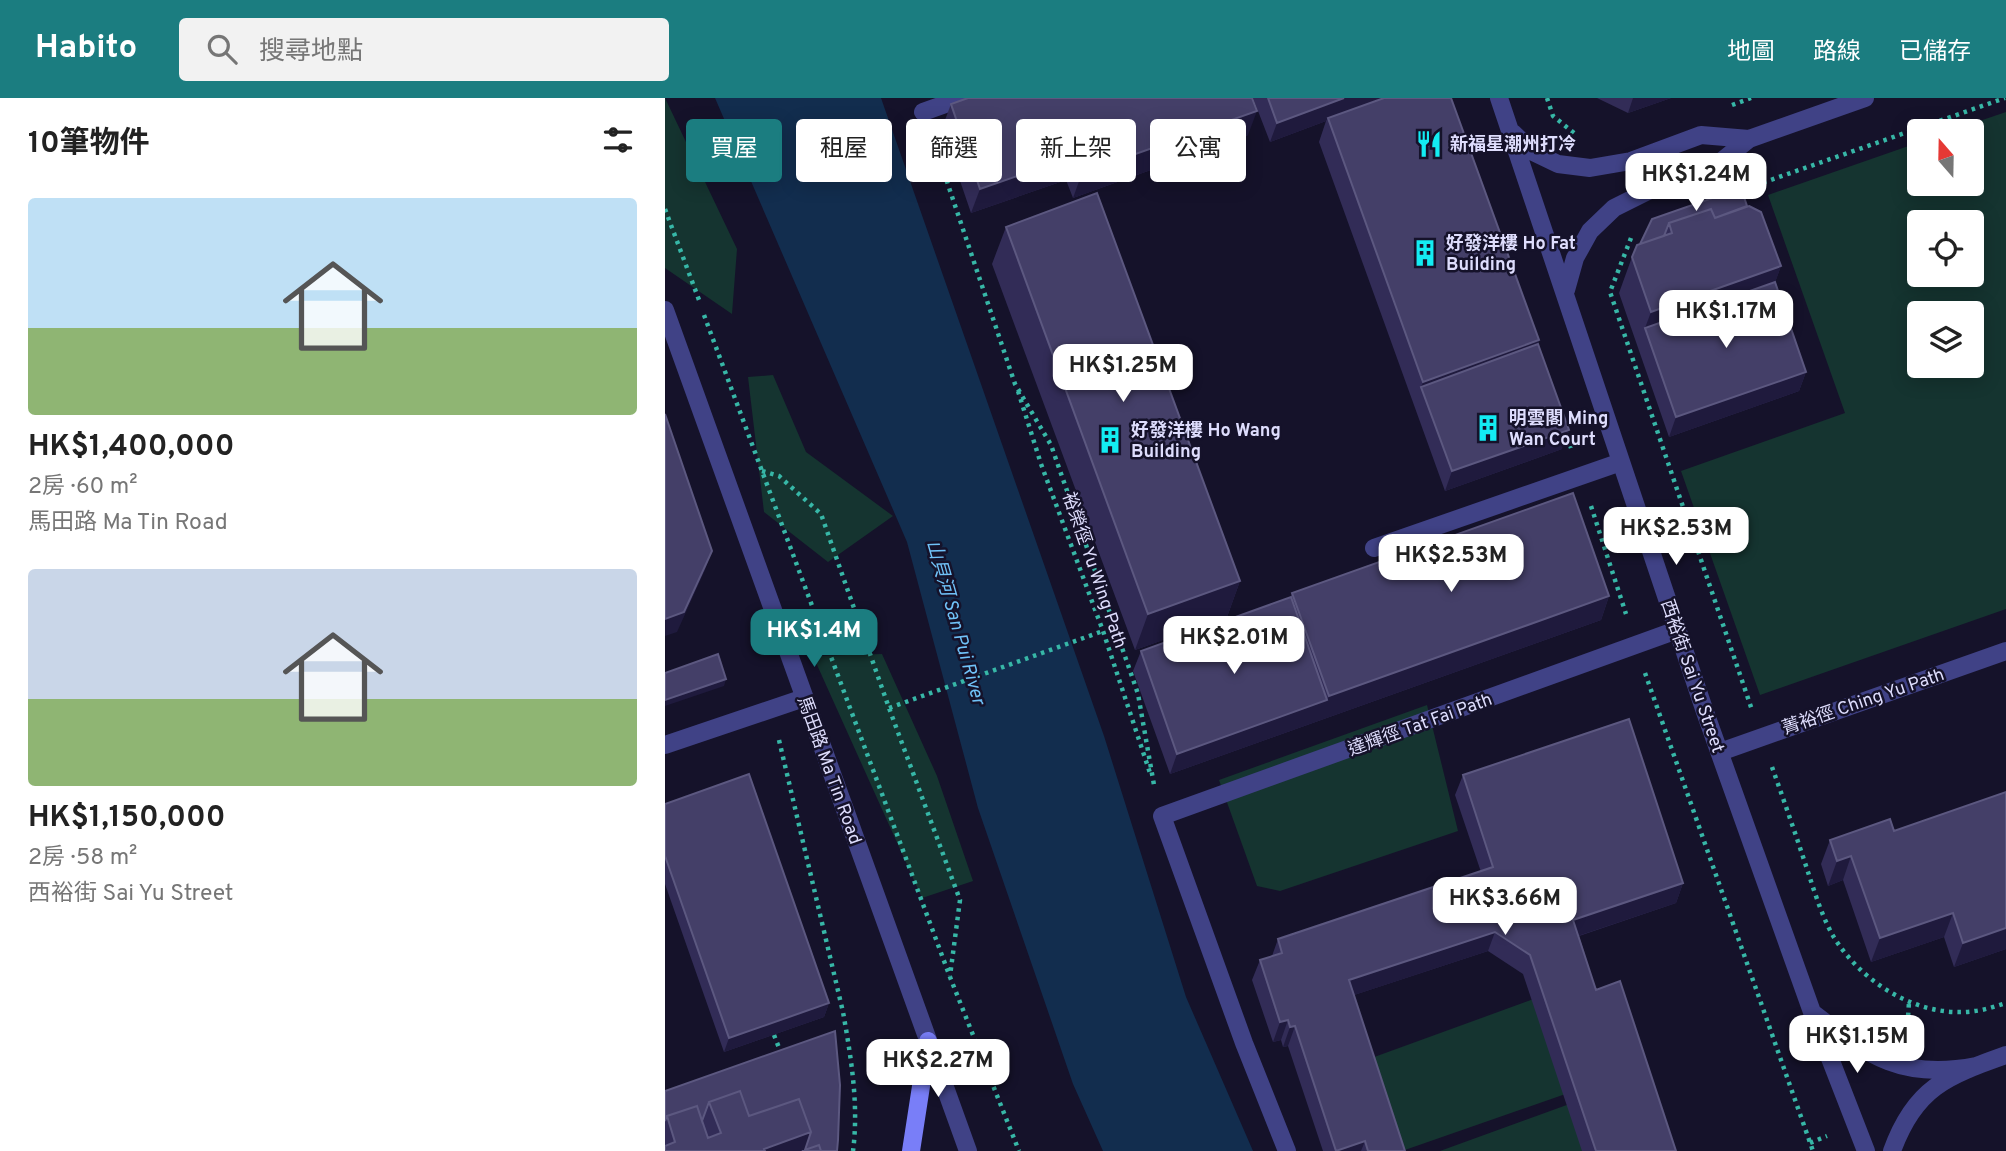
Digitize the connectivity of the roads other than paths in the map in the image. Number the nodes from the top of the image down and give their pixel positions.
1 (962, 98) edge
2 (1499, 98) edge
3 (1865, 98) edge
4 (923, 112) road end
5 (1511, 132) junction
6 (1749, 139) junction
7 (1566, 291) junction
8 (665, 310) edge
9 (1621, 462) junction
10 (1374, 548) dead end
11 (1677, 631) junction
12 (2006, 651) edge
13 (804, 698) junction
14 (665, 746) edge
15 (1720, 752) junction
16 (1812, 1012) junction
17 (927, 1041) junction
18 (2006, 1055) edge
19 (1976, 1066) junction
20 (911, 1151) edge
21 (968, 1151) edge
22 (1287, 1151) edge
23 (1865, 1151) edge
24 (1892, 1151) edge

1 - 4 street
2 - 5 street, 西裕街 Sai Yu Street
3 - 6 street
5 - 6 street
5 - 7 street, 西裕街 Sai Yu Street
6 - 7 street
7 - 9 street, 西裕街 Sai Yu Street
8 - 13 street, 馬田路 Ma Tin Road
9 - 10 street
9 - 11 street, 西裕街 Sai Yu Street
11 - 15 street, 西裕街 Sai Yu Street
11 - 22 street, 達輝徑 Tat Fai Path
12 - 15 street, 菁裕徑 Ching Yu Path
13 - 14 street
13 - 17 street, 馬田路 Ma Tin Road
15 - 16 street, 西裕街 Sai Yu Street
16 - 19 street
16 - 23 street, 西裕街 Sai Yu Street
17 - 20 street
17 - 21 street, 馬田路 Ma Tin Road
18 - 19 street
19 - 24 street

